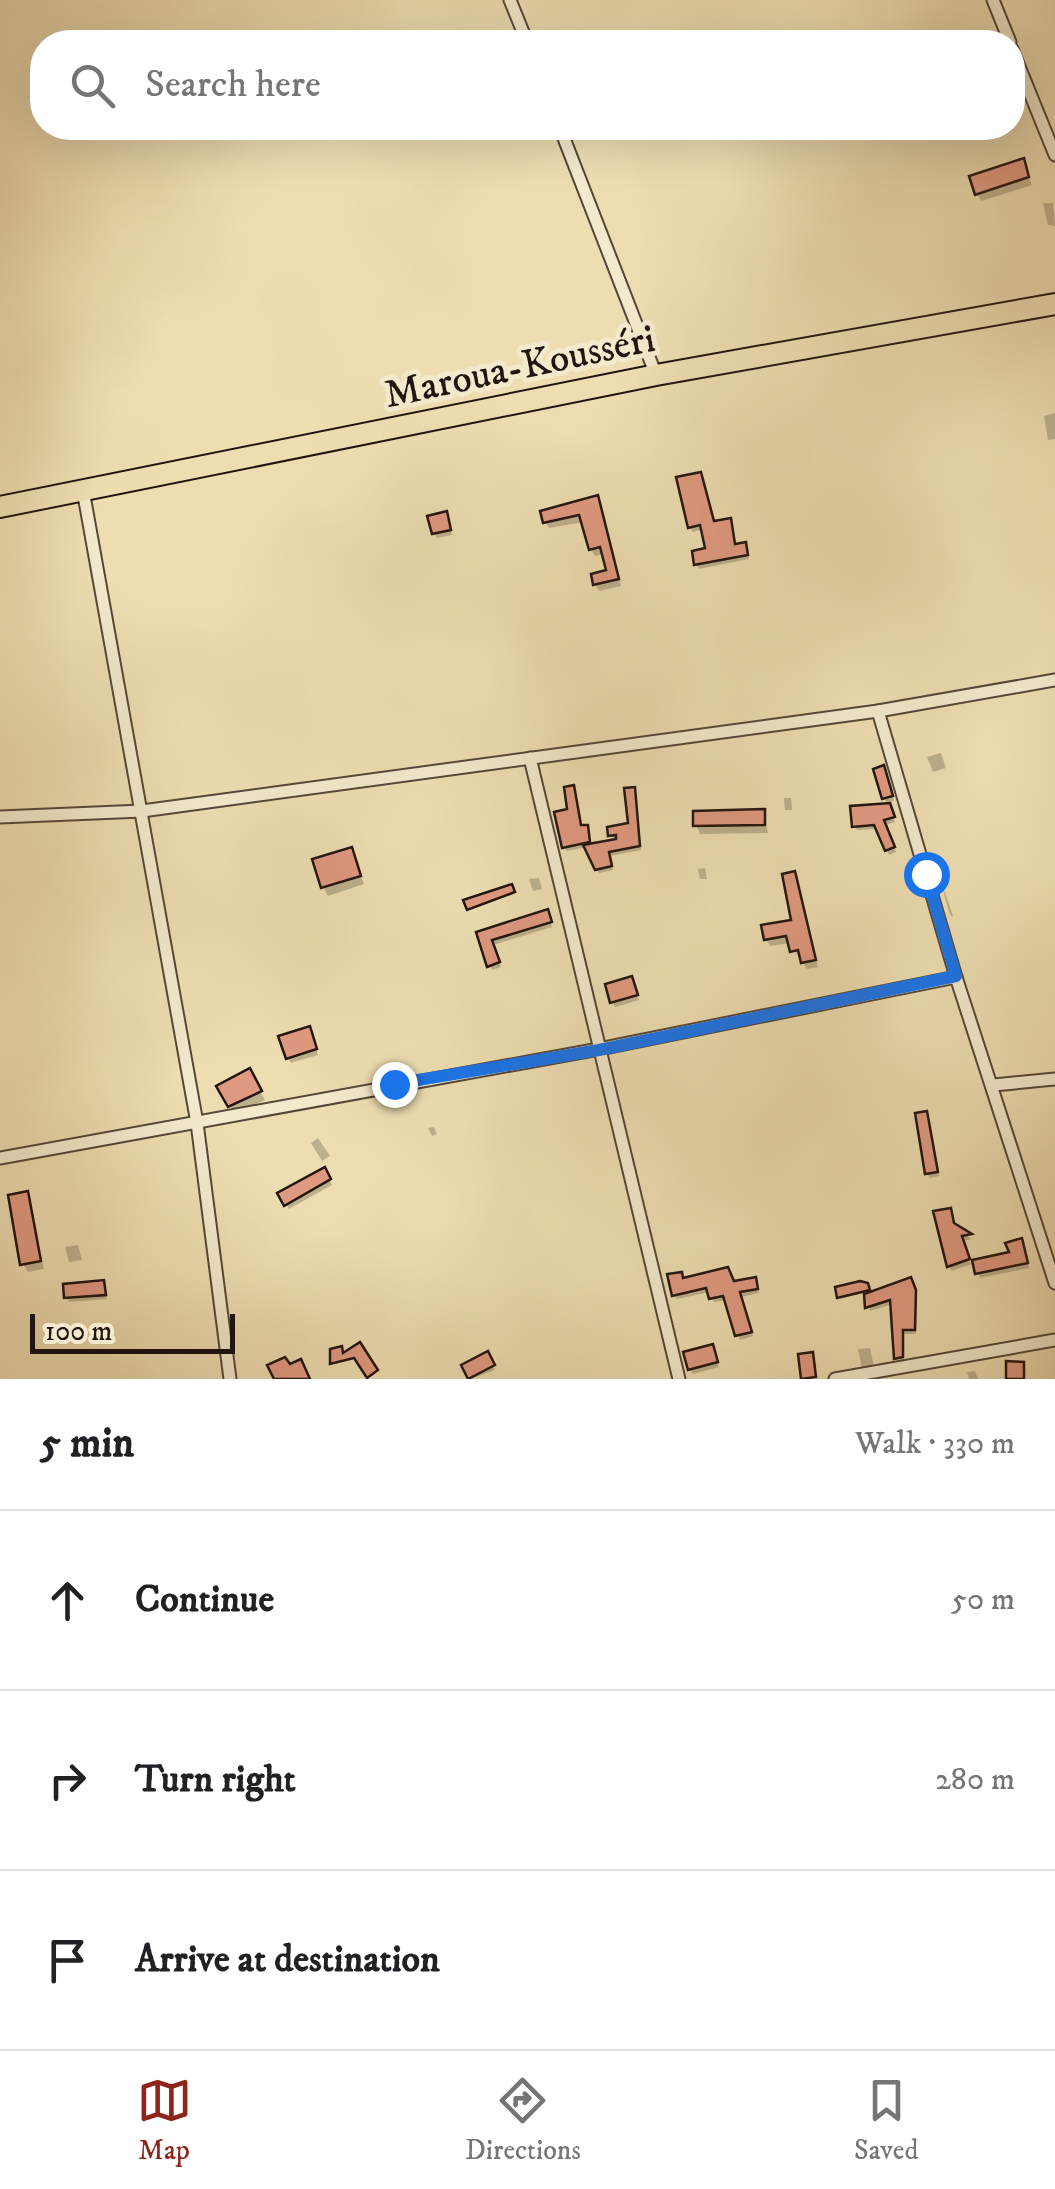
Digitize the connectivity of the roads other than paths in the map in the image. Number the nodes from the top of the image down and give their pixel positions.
1 (510, 0) edge
2 (992, 0) edge
3 (521, 30) edge
4 (1004, 30) edge
5 (1025, 81) edge
6 (565, 140) edge
7 (1055, 155) edge
8 (1055, 304) edge
9 (656, 375) junction
10 (82, 490) junction
11 (0, 507) edge
12 (1055, 680) edge
13 (878, 711) junction
14 (530, 758) junction
15 (142, 812) junction
16 (0, 817) edge
17 (956, 976) junction
18 (599, 1050) junction
19 (1055, 1079) edge
20 (994, 1085) junction
21 (197, 1123) junction
22 (0, 1158) edge
23 (1055, 1283) edge
24 (1055, 1340) edge
25 (230, 1379) edge
26 (679, 1379) edge
27 (834, 1379) edge

1 - 3 street
2 - 4 street
5 - 7 street
6 - 9 street
8 - 9 highway, Maroua-Kousséri
9 - 10 highway, Maroua-Kousséri
10 - 11 highway, Maroua-Kousséri
10 - 15 street
12 - 13 street
13 - 14 street
13 - 17 street
14 - 15 street
14 - 18 street
15 - 16 street
15 - 21 street
17 - 18 street
17 - 20 street
18 - 21 street
18 - 26 street
19 - 20 street
20 - 23 street
21 - 22 street
21 - 25 street
24 - 27 street

